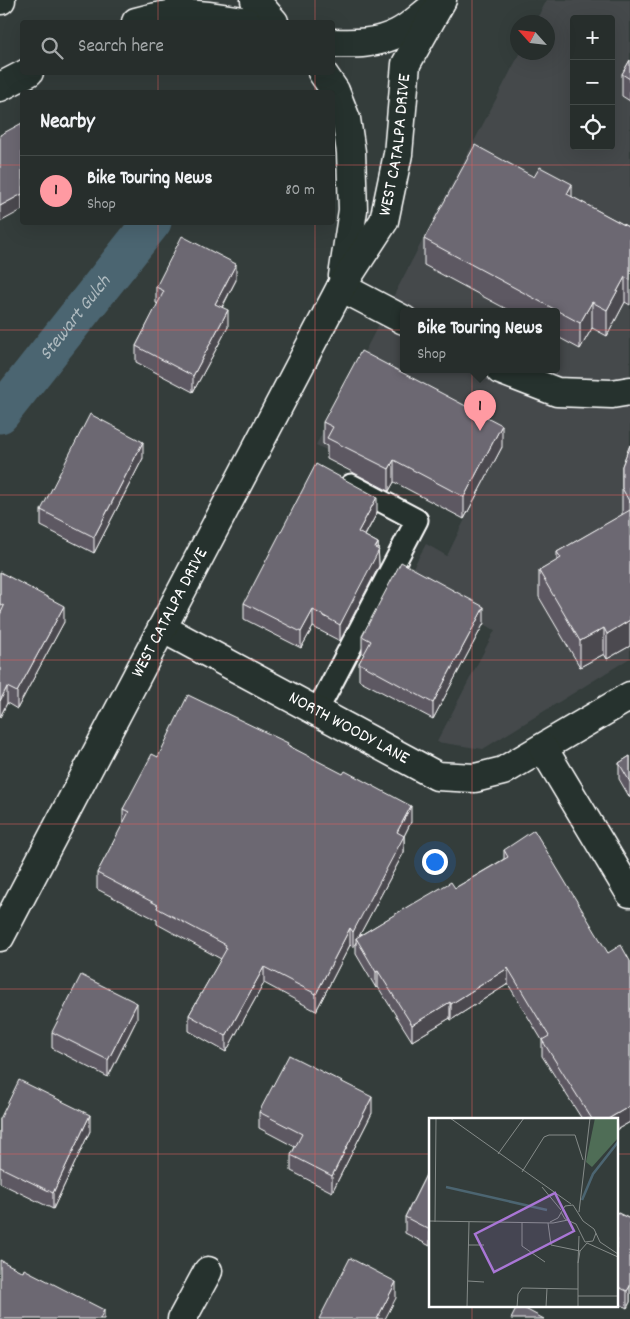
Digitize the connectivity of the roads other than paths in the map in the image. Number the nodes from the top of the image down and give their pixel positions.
1 (255, 0) edge
2 (442, 0) edge
3 (142, 20) edge
4 (237, 20) edge
5 (272, 20) edge
6 (335, 43) edge
7 (24, 75) edge
8 (324, 75) edge
9 (0, 88) edge
10 (334, 90) edge
11 (335, 91) edge
12 (341, 287) junction
13 (400, 318) edge
14 (508, 373) edge
15 (630, 391) edge
16 (333, 475) edge
17 (162, 628) junction
18 (630, 696) edge
19 (317, 711) junction
20 (543, 748) junction
21 (630, 892) edge
22 (0, 937) edge
23 (208, 1271) dead end
24 (182, 1319) edge

1 - 5 street
2 - 6 street
2 - 12 street, WEST CATALPA DRIVE
3 - 4 street
7 - 9 street
8 - 10 street, WEST CATALPA DRIVE
11 - 12 street, WEST CATALPA DRIVE
12 - 13 street
12 - 17 street, WEST CATALPA DRIVE
14 - 15 street
16 - 19 lane
17 - 19 street, NORTH WOODY LANE
17 - 22 street, WEST CATALPA DRIVE
18 - 20 street, NORTH WOODY LANE
19 - 20 street, NORTH WOODY LANE
20 - 21 street
23 - 24 street

